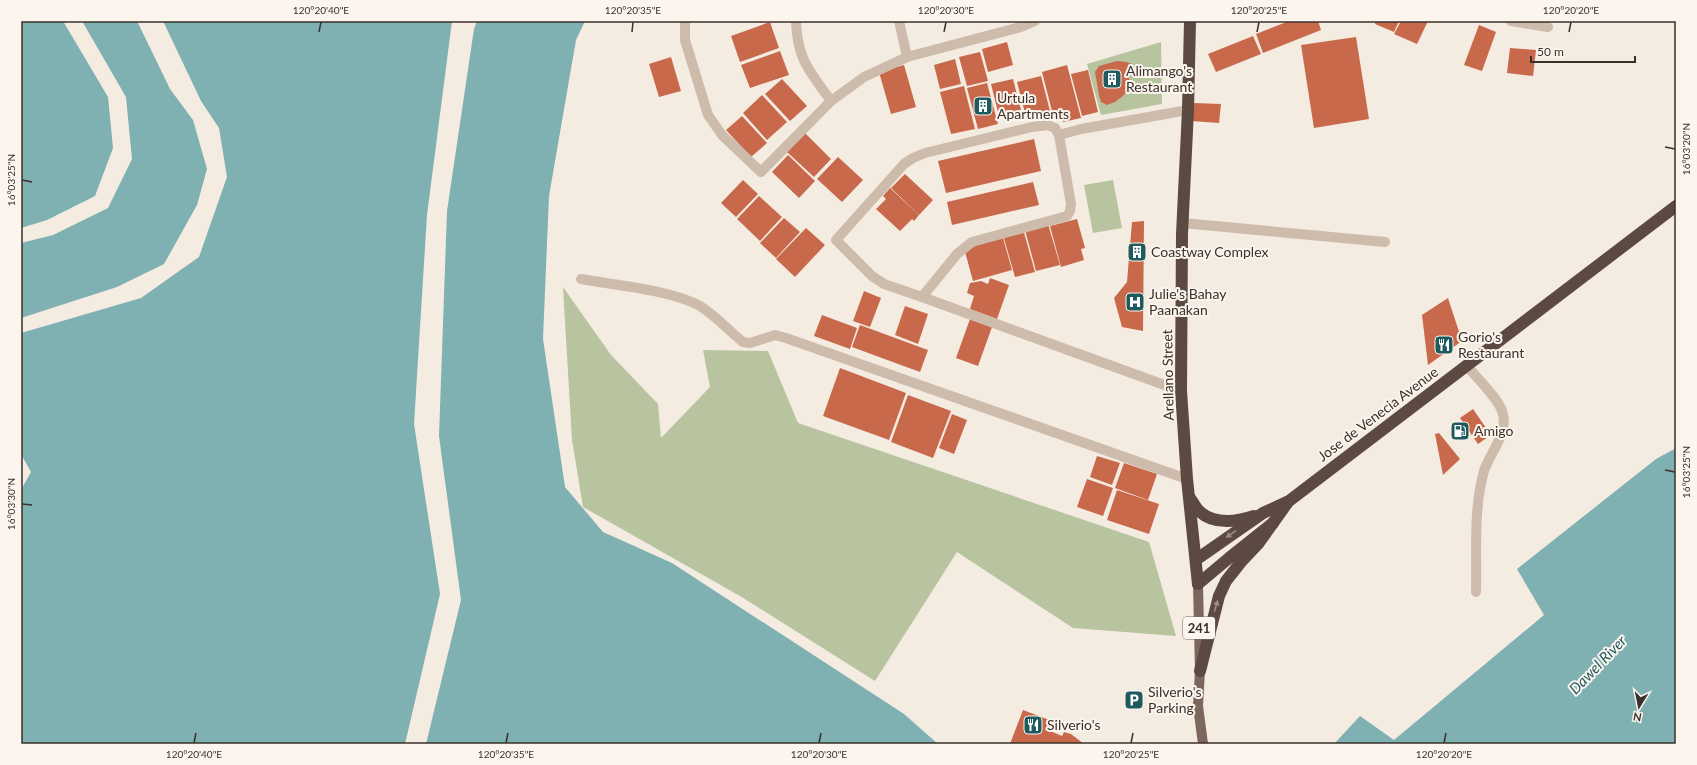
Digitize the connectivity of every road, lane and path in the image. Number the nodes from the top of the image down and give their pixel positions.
1 (685, 21) edge
2 (796, 21) edge
3 (899, 21) edge
4 (1035, 21) edge
5 (1190, 21) edge
6 (1511, 21) edge
7 (1548, 27) dead end
8 (907, 57) junction
9 (830, 101) junction
10 (1188, 110) junction
11 (1059, 135) junction
12 (1676, 206) edge
13 (1183, 222) junction
14 (1385, 242) dead end
15 (581, 279) dead end
16 (922, 297) junction
17 (1467, 366) junction
18 (1181, 391) junction
19 (1187, 479) junction
20 (1190, 497) junction
21 (1289, 501) junction
22 (1262, 513) junction
23 (1273, 523) junction
24 (1196, 559) junction
25 (1198, 584) junction
26 (1476, 592) dead end
27 (1200, 671) junction
28 (1203, 744) edge

1 - 9 street
2 - 9 street
3 - 8 street
4 - 8 street
5 - 10 highway, Arellano Street / 241
6 - 7 street
8 - 9 street
10 - 11 street
10 - 13 highway, Arellano Street / 241
11 - 16 street
11 - 16 street
12 - 17 highway, Jose de Venecia Avenue
13 - 14 street
13 - 18 highway, Arellano Street / 241
15 - 19 street
16 - 18 street
17 - 21 highway, Jose de Venecia Avenue
17 - 26 street
18 - 19 highway, Arellano Street / 241
19 - 20 highway, Arellano Street / 241
20 - 22 highway
20 - 24 highway, Arellano Street / 241
21 - 22 highway, Jose de Venecia Avenue
21 - 23 highway, Jose de Venecia Avenue
22 -> 24 highway, Jose de Venecia Avenue
23 - 25 highway, Jose de Venecia Avenue
27 -> 23 highway
24 - 25 highway, Arellano Street / 241
25 - 27 main road, 241
27 - 28 main road, 241

